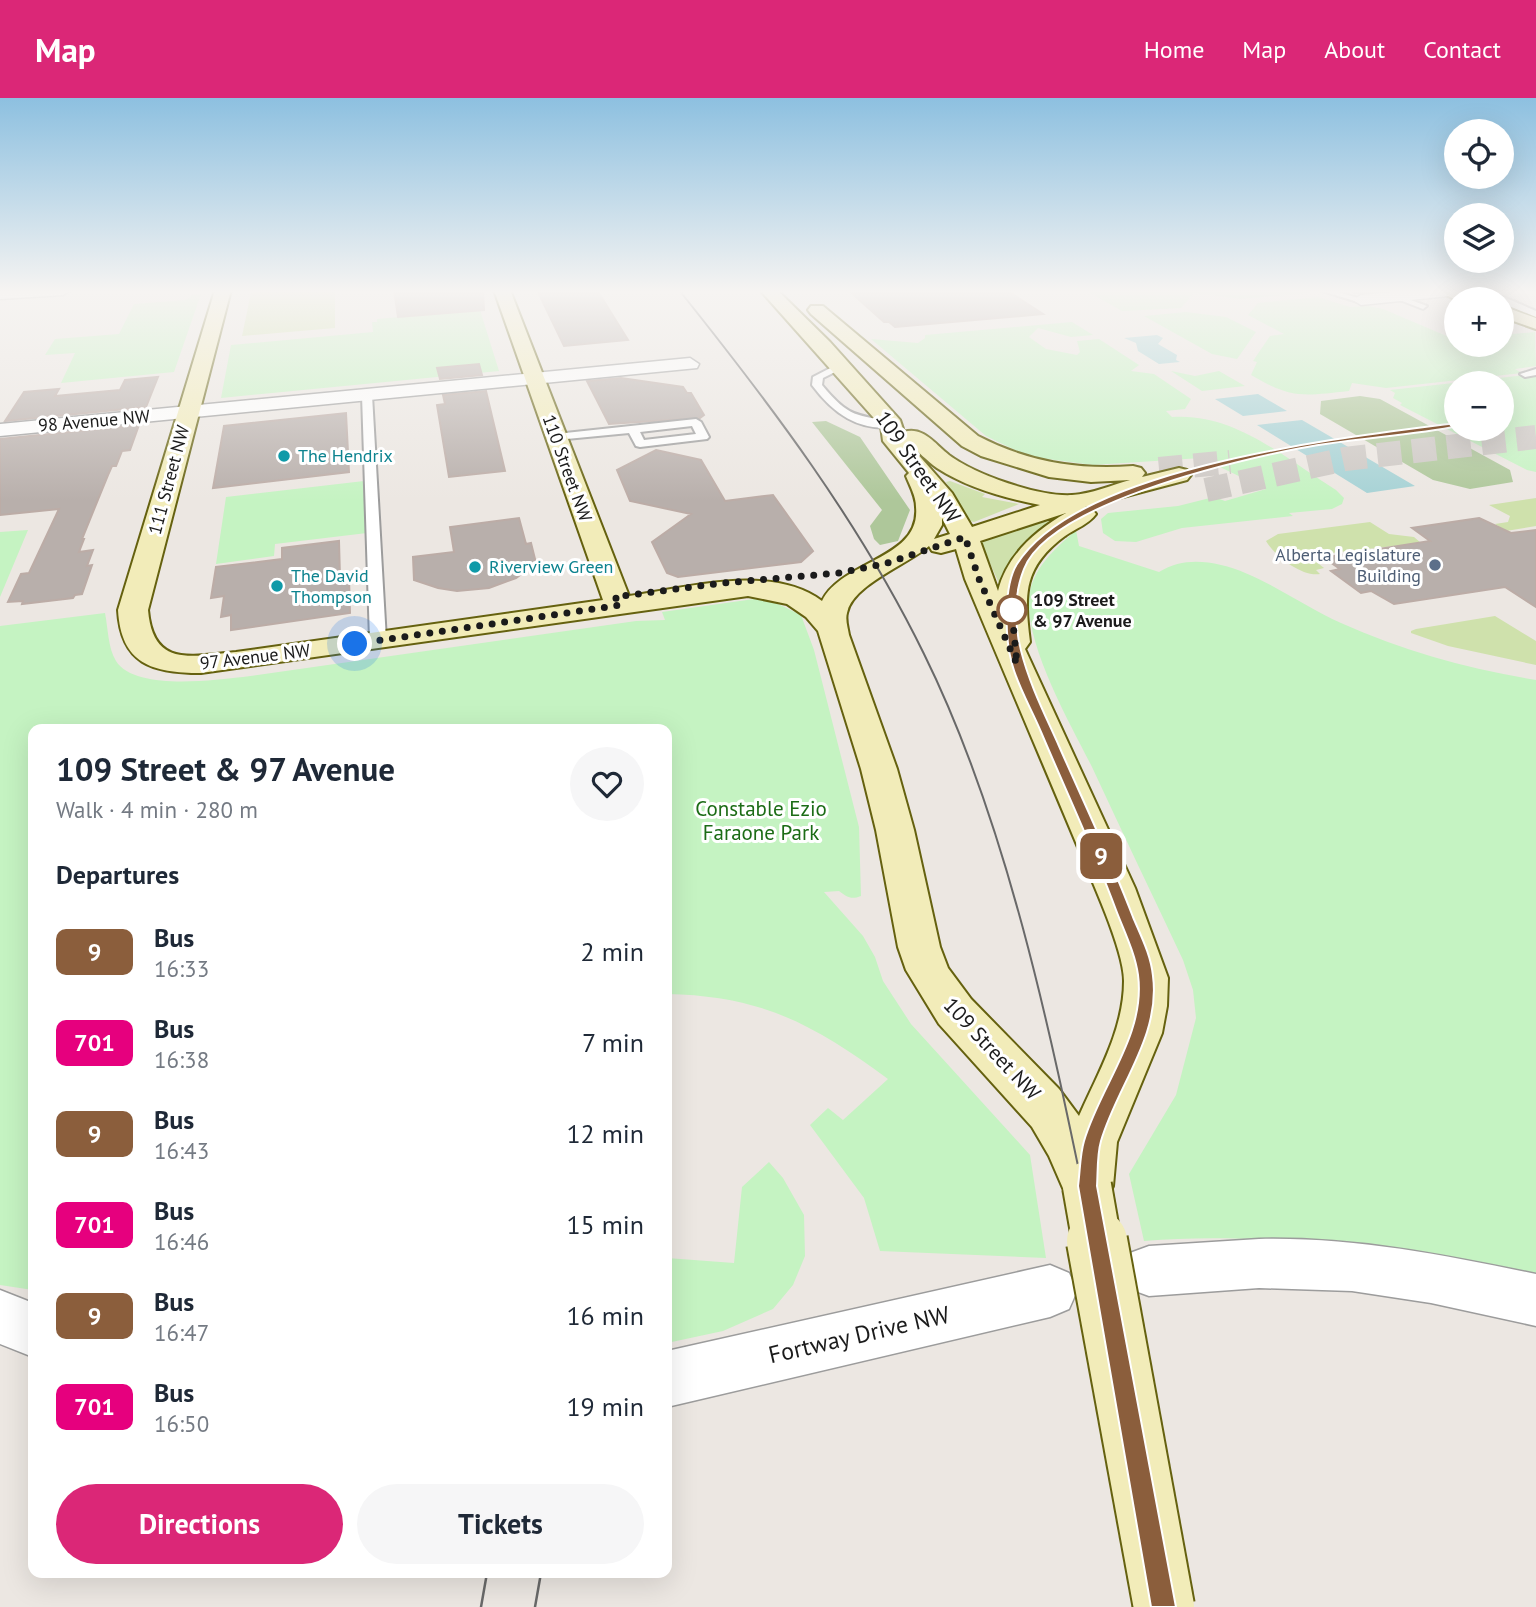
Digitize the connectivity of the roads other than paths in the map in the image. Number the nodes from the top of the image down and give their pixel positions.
1 (202, 360) edge
2 (527, 360) edge
3 (835, 360) edge
4 (876, 360) edge
5 (690, 364) dead end
6 (840, 366) junction
7 (534, 379) junction
8 (367, 395) junction
9 (187, 412) junction
10 (891, 425) junction
11 (633, 429) junction
12 (0, 430) edge
13 (555, 437) junction
14 (912, 463) junction
15 (1088, 503) junction
16 (965, 537) junction
17 (884, 564) junction
18 (618, 601) junction
19 (833, 631) junction
20 (378, 640) junction
21 (161, 662) joint
22 (1017, 664) junction
23 (1087, 1186) junction
24 (1149, 1270) dead end
25 (1050, 1291) dead end
26 (1536, 1300) edge
27 (0, 1317) edge
28 (28, 1328) edge
29 (672, 1377) edge
30 (1164, 1607) edge

1 - 9 main road, 111 Street NW
2 - 7 main road, 110 Street NW
3 - 6 main road, 109 Street NW
4 - 15 main road, 109 Street NW
5 - 7 street, 98 Avenue NW
6 - 10 main road, 109 Street NW
6 - 10 lane
7 - 8 street, 98 Avenue NW
7 - 13 main road, 110 Street NW
8 - 9 street, 98 Avenue NW
8 - 20 lane
9 - 12 street, 98 Avenue NW
9 - 21 main road, 111 Street NW
10 - 14 main road, 109 Street NW
10 - 15 main road
11 - 11 lane
11 - 13 lane
13 - 18 main road, 110 Street NW
14 - 16 main road, 109 Street NW
14 - 17 main road
15 - 16 main road, 97 Avenue NW
15 - 22 main road
16 - 17 main road, 97 Avenue NW
16 - 22 main road, 109 Street NW
17 - 18 main road, 97 Avenue NW
17 - 19 main road
18 - 19 main road, 97 Avenue NW
18 - 20 main road, 97 Avenue NW
19 - 23 main road, 109 Street NW
20 - 21 main road, 97 Avenue NW
22 - 23 main road, 109 Street NW
23 - 30 main road, 109 Street NW, bridge
24 - 26 street
25 - 29 street, Fortway Drive NW
27 - 28 street

